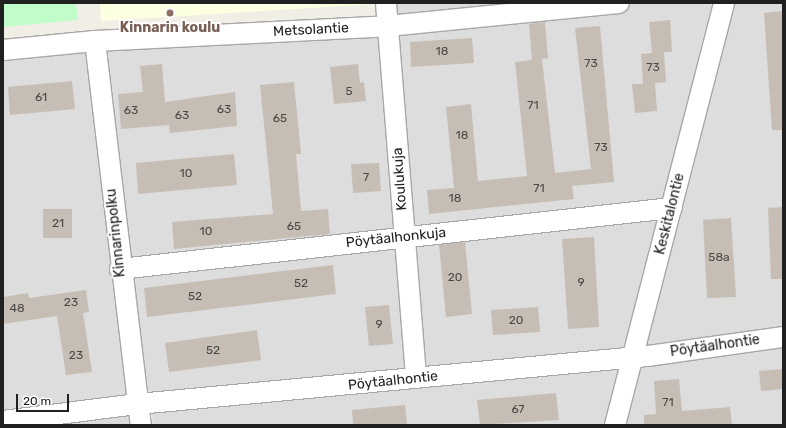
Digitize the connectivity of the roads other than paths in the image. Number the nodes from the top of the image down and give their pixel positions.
1 (386, 3) edge
2 (619, 3) edge
3 (724, 3) edge
4 (388, 26) junction
5 (95, 41) junction
6 (3, 50) edge
7 (672, 208) junction
8 (404, 237) junction
9 (120, 269) junction
10 (783, 337) edge
11 (635, 355) junction
12 (416, 378) junction
13 (138, 404) junction
14 (3, 422) edge
15 (141, 425) edge
16 (615, 425) edge

1 - 4 street, Koulukuja
2 - 4 street, Metsolantie
3 - 7 street, Keskitalontie
4 - 5 street, Metsolantie
4 - 8 street, Koulukuja
5 - 6 street, Metsolantie
5 - 9 street, Kinnarinpolku
7 - 8 street, Pöytäalhonkuja
7 - 11 street, Keskitalontie
8 - 9 street, Pöytäalhonkuja
8 - 12 street, Koulukuja
9 - 13 street, Kinnarinpolku
10 - 11 street, Pöytäalhontie
11 - 12 street, Pöytäalhontie
11 - 16 street, Keskitalontie
12 - 13 street, Pöytäalhontie
13 - 14 street, Pöytäalhontie
13 - 15 street, Kinnarinpolku

